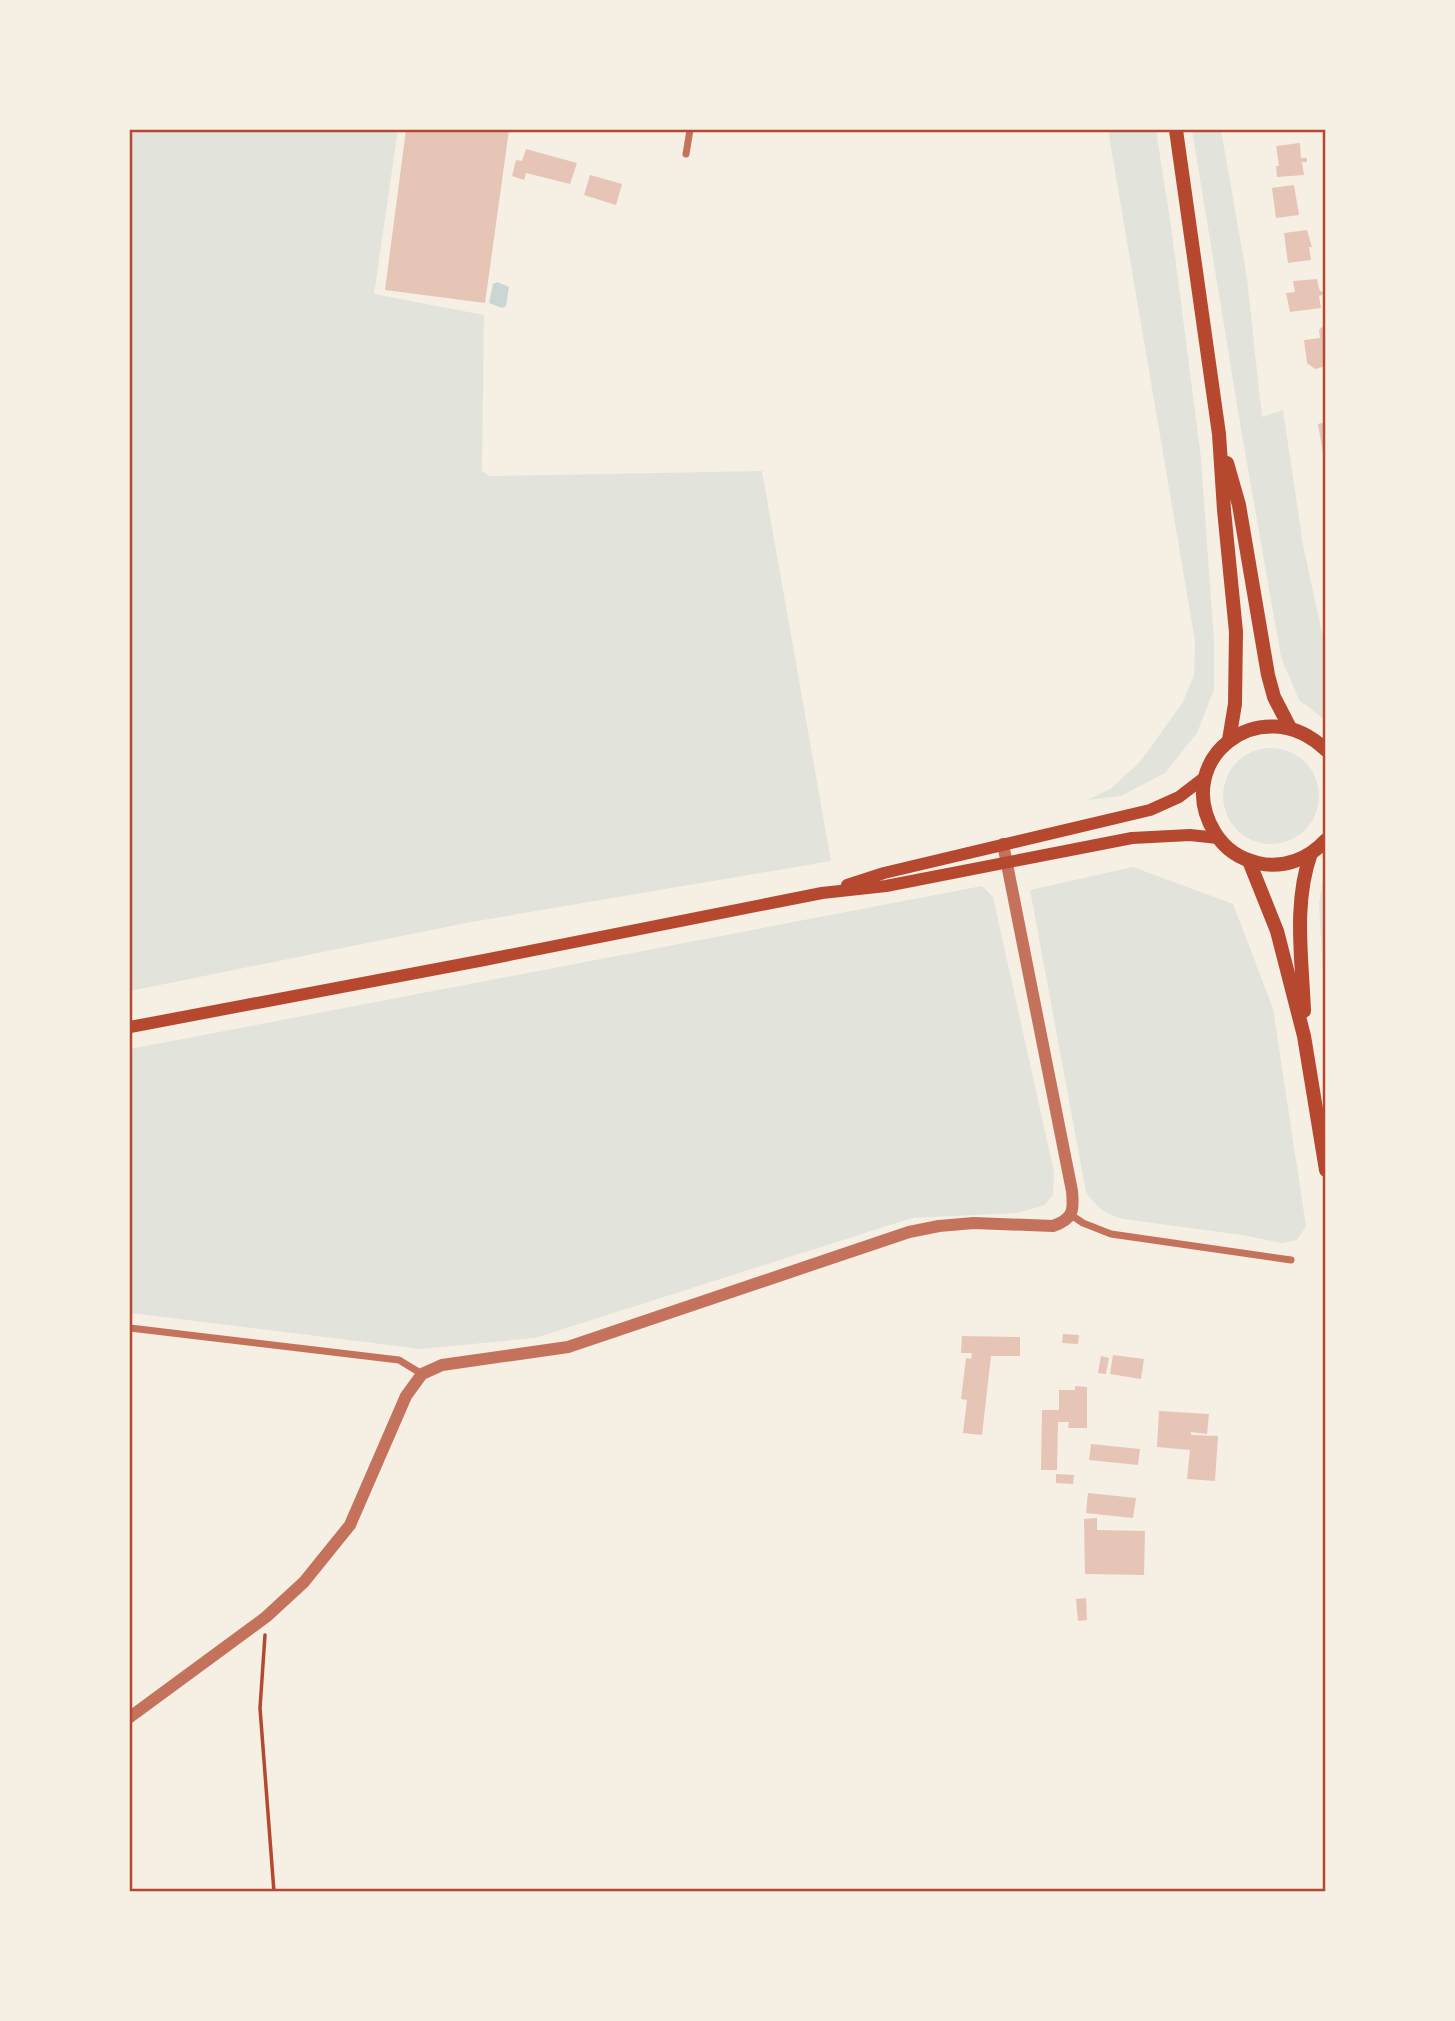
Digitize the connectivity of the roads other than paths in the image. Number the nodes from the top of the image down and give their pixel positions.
1 (690, 130) edge
2 (1176, 130) edge
3 (686, 154) dead end
4 (1219, 434) junction
5 (1290, 727) junction
6 (1229, 740) junction
7 (1325, 750) edge
8 (1205, 777) junction
9 (1218, 838) junction
10 (1325, 840) edge
11 (1003, 844) junction
12 (1311, 853) junction
13 (1249, 861) junction
14 (1007, 864) junction
15 (822, 893) junction
16 (130, 1027) edge
17 (1304, 1036) junction
18 (1325, 1170) edge
19 (1071, 1215) junction
20 (1291, 1260) dead end
21 (130, 1328) edge
22 (422, 1374) junction
23 (130, 1717) edge

1 - 3 street
2 - 4 main road
4 - 5 main road
4 - 6 main road
5 - 6 main road
5 - 7 main road
6 - 8 main road
8 - 9 main road
8 - 11 main road
9 - 13 main road
9 - 14 main road
10 - 12 main road
11 - 14 street
11 - 15 main road
12 - 13 main road
12 - 17 main road
13 - 17 main road
14 - 15 main road
14 - 19 street
15 - 16 main road
17 - 18 main road
19 - 20 street
19 - 22 street
21 - 22 street
22 - 23 street

